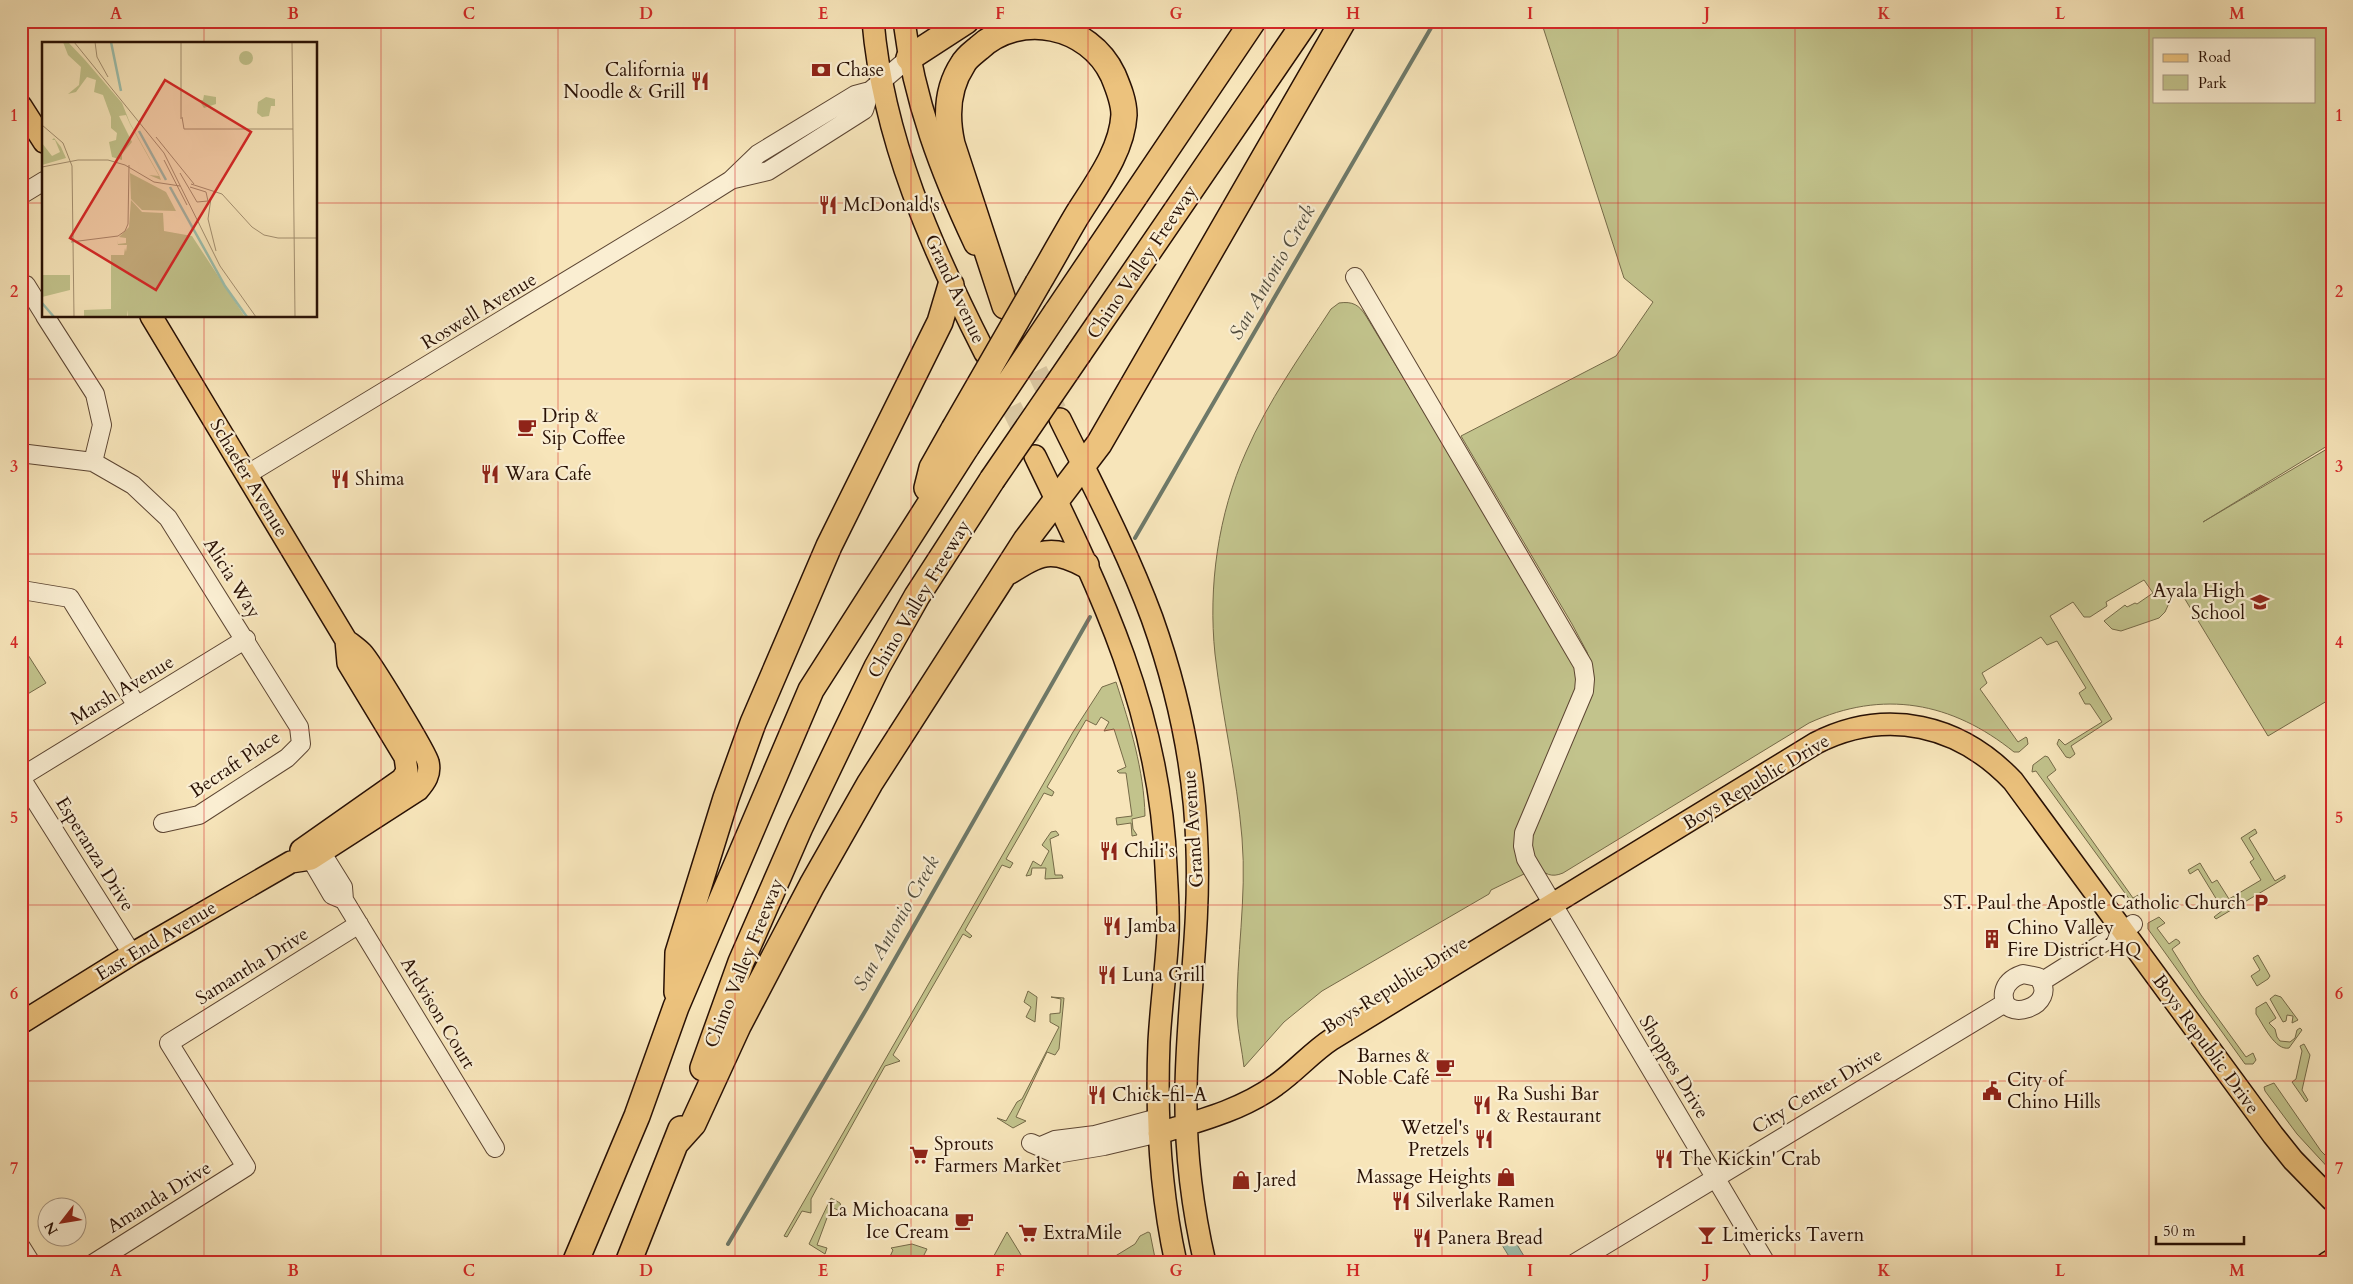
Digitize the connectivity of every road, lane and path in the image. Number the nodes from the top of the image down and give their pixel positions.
1 (873, 21) edge
2 (904, 21) edge
3 (966, 21) edge
4 (1253, 21) edge
5 (1306, 21) edge
6 (1343, 21) edge
7 (909, 58) junction
8 (876, 86) junction
9 (21, 106) edge
10 (42, 139) edge
11 (42, 182) edge
12 (21, 195) edge
13 (1355, 277) dead end
14 (951, 285) junction
15 (23, 287) edge
16 (1007, 310) joint
17 (42, 312) edge
18 (46, 318) edge
19 (152, 318) edge
20 (984, 354) dead end
21 (1060, 419) tunnel mouth
22 (960, 438) junction
23 (21, 455) edge
24 (1035, 456) tunnel mouth
25 (93, 462) junction
26 (1083, 466) junction
27 (248, 474) junction
28 (1056, 500) junction
29 (1086, 565) junction
30 (1004, 575) junction
31 (28, 591) dead end
32 (246, 639) junction
33 (346, 640) junction
34 (137, 706) junction
35 (301, 744) joint
36 (407, 771) joint
37 (21, 777) edge
38 (425, 783) joint
39 (164, 823) dead end
40 (308, 852) junction
41 (1548, 899) junction
42 (359, 924) junction
43 (2128, 927) junction
44 (132, 954) junction
45 (2041, 982) junction
46 (2005, 1003) junction
47 (676, 1007) junction
48 (21, 1023) edge
49 (1186, 1117) junction
50 (1159, 1125) junction
51 (675, 1144) junction
52 (1036, 1145) dead end
53 (495, 1148) dead end
54 (246, 1167) joint
55 (1716, 1177) junction
56 (2332, 1182) edge
57 (2332, 1200) edge
58 (21, 1247) edge
59 (2332, 1260) edge
60 (31, 1263) edge
61 (94, 1263) edge
62 (575, 1263) edge
63 (628, 1263) edge
64 (1176, 1263) edge
65 (1205, 1263) edge
66 (1575, 1263) edge
67 (1766, 1263) edge
68 (2328, 1263) edge

1 - 8 main road, Grand Avenue
2 - 7 main road, Grand Avenue
3 - 7 highway
4 - 22 highway, bridge
5 - 51 highway, Chino Valley Freeway, bridge
6 - 26 highway
7 - 8 street, Roswell Avenue
7 - 16 main road, Grand Avenue
8 - 14 main road, Grand Avenue
8 - 27 street, Roswell Avenue
9 - 10 main road
11 - 12 street
13 - 41 street, Shoppes Drive
14 - 20 main road, Grand Avenue
14 - 47 highway
15 - 17 street
16 - 22 highway, bridge
18 - 25 street
19 - 27 main road, Schaefer Avenue
21 - 26 main road, Grand Avenue
22 - 47 highway
23 - 25 street
24 - 28 main road, Grand Avenue
25 - 32 street, Alicia Way
26 - 28 highway
26 - 49 main road, Grand Avenue
27 - 33 main road, Schaefer Avenue
28 - 29 main road, Grand Avenue
28 - 30 highway
29 - 30 highway
29 - 50 main road, Grand Avenue
30 - 51 highway
31 - 34 street
32 - 34 street, Marsh Avenue
32 - 35 street, Alicia Way
33 - 36 main road, Schaefer Avenue
33 - 38 main road, Schaefer Avenue
34 - 37 street, Marsh Avenue
35 - 39 street, Becraft Place
36 - 40 main road, East End Avenue
37 - 44 street, Esperanza Drive
38 - 40 main road, East End Avenue
40 - 42 street, Ardvison Court
40 - 44 main road, East End Avenue
41 - 43 main road, Boys Republic Drive
41 - 49 main road, Boys Republic Drive
41 - 55 street, Shoppes Drive
42 - 53 street, Ardvison Court
42 - 54 street, Samantha Drive
43 - 45 street
43 - 56 main road, Boys Republic Drive
43 - 57 main road, Boys Republic Drive
44 - 48 main road, East End Avenue
45 - 46 street
45 - 46 street
46 - 55 street, City Center Drive
47 - 62 highway
49 - 50 main road, Boys Republic Drive
49 - 65 main road, Grand Avenue
50 - 52 street
50 - 64 main road, Grand Avenue
51 - 63 highway, Chino Valley Freeway
54 - 61 street, Amanda Drive
55 - 66 street, City Center Drive
55 - 67 street, Shoppes Drive
58 - 60 street
59 - 68 main road

